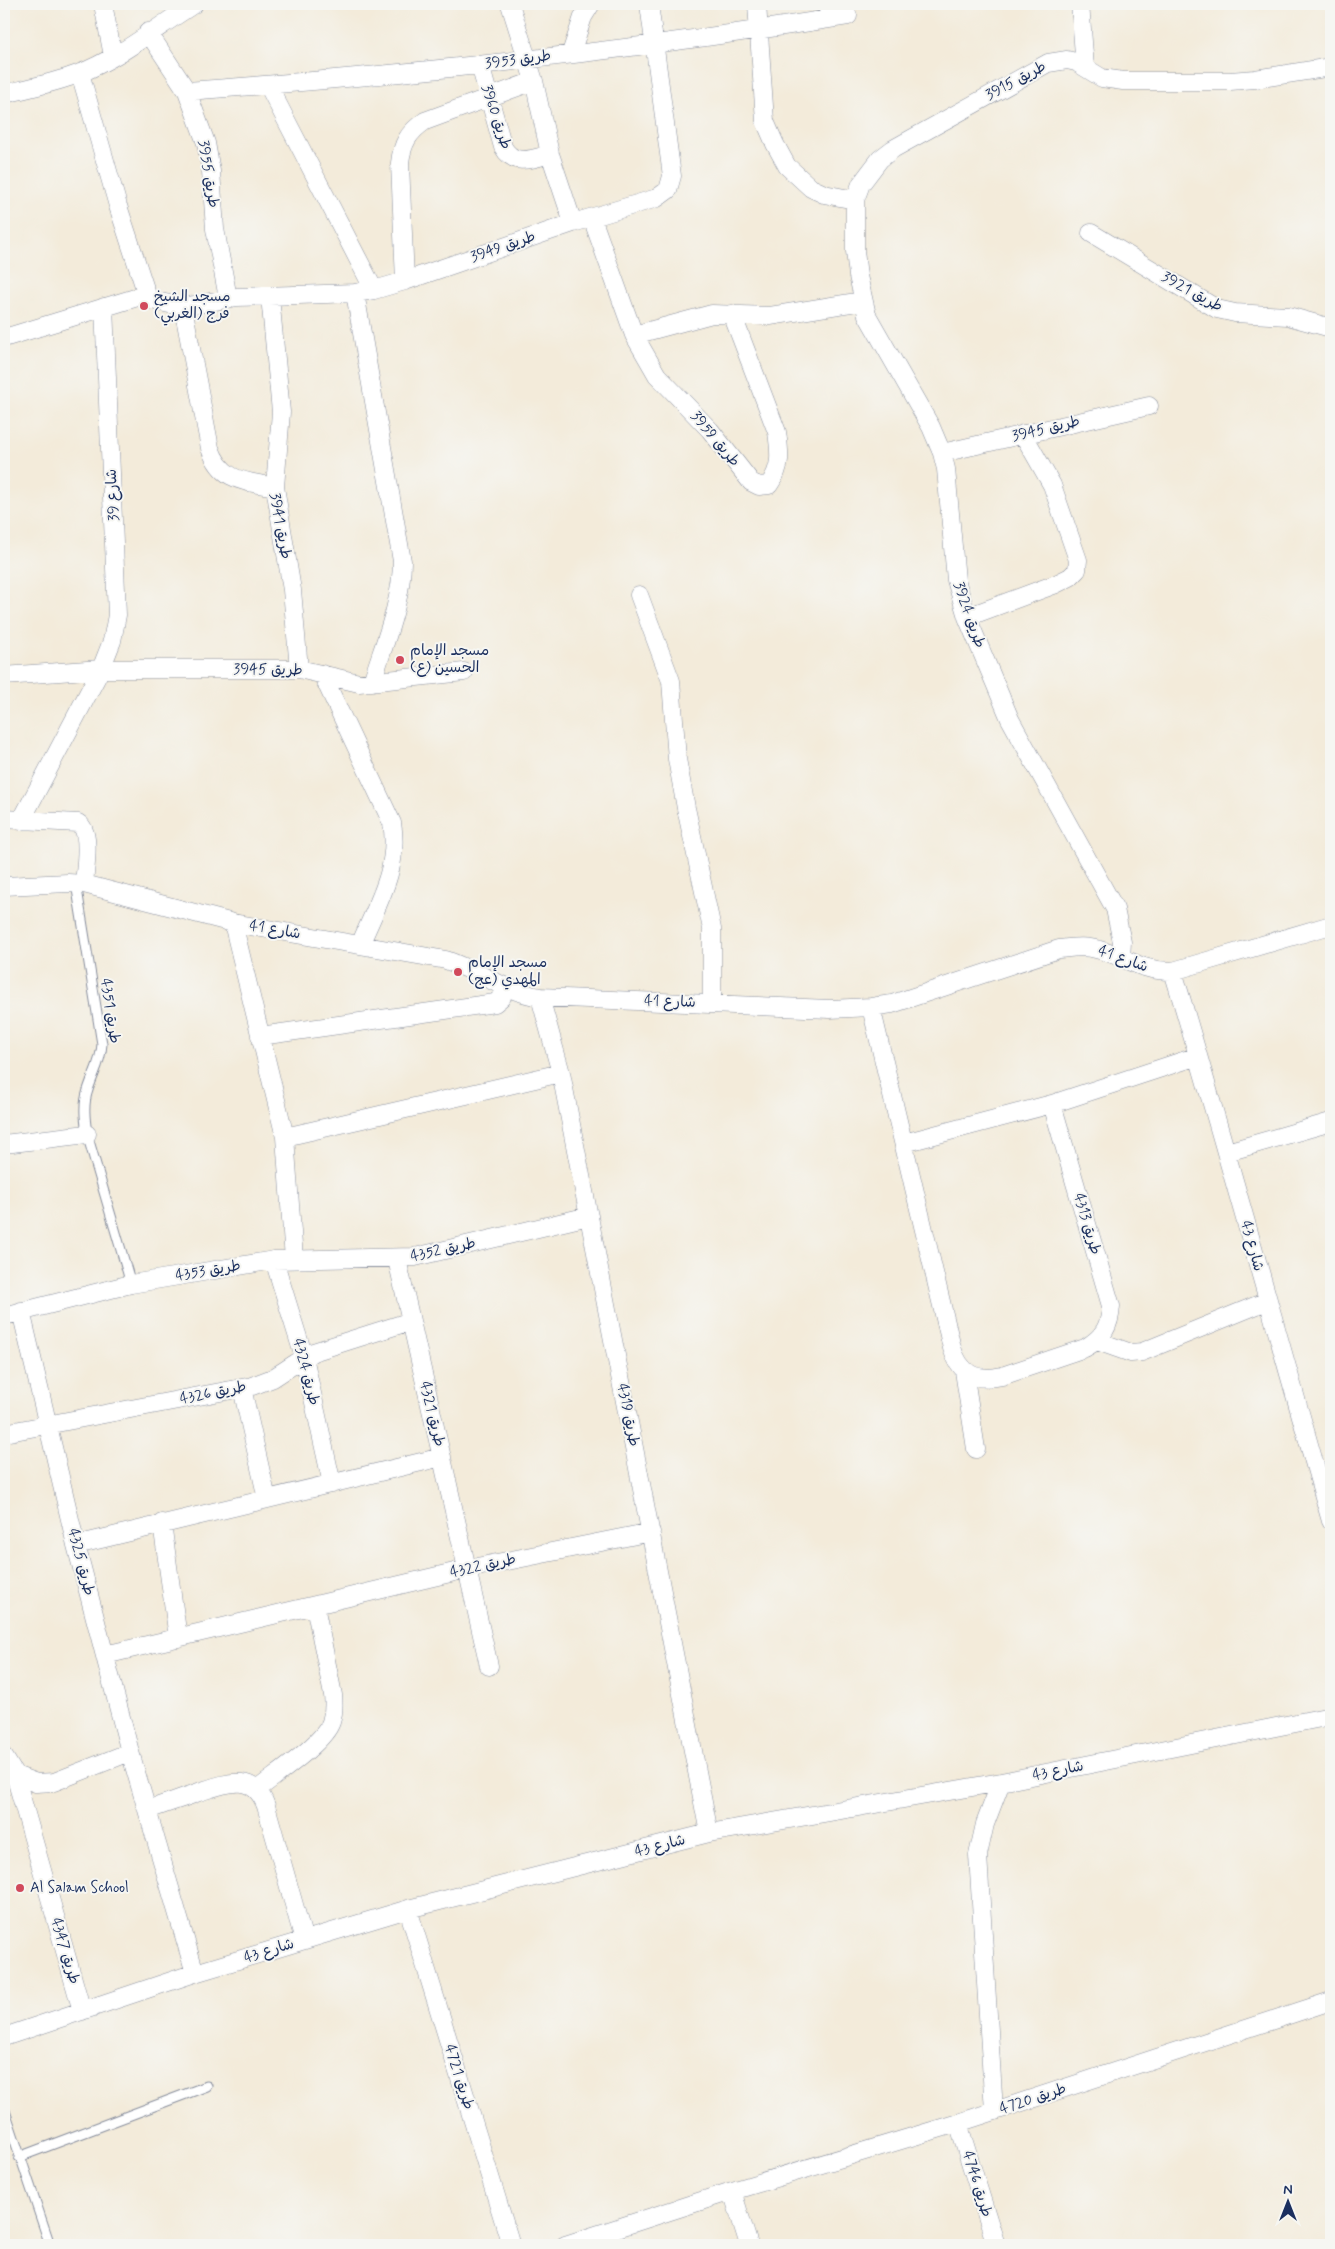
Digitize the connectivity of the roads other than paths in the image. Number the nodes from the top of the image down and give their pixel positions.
1 (103, 4) edge
2 (194, 4) edge
3 (510, 4) edge
4 (591, 4) edge
5 (649, 4) edge
6 (757, 4) edge
7 (1080, 4) edge
8 (828, 11) edge
9 (848, 16) dead end
10 (758, 30) junction
11 (148, 32) junction
12 (655, 42) junction
13 (571, 53) junction
14 (113, 56) junction
15 (527, 60) junction
16 (480, 65) junction
17 (1085, 67) junction
18 (1331, 67) edge
19 (80, 73) junction
20 (534, 81) junction
21 (268, 85) junction
22 (187, 91) junction
23 (4, 94) edge
24 (489, 97) junction
25 (550, 154) junction
26 (855, 200) junction
27 (592, 218) junction
28 (573, 223) junction
29 (1091, 233) dead end
30 (405, 281) junction
31 (374, 290) junction
32 (355, 292) junction
33 (270, 296) junction
34 (148, 298) junction
35 (228, 298) junction
36 (863, 301) junction
37 (104, 306) junction
38 (183, 306) junction
39 (732, 314) junction
40 (1331, 328) edge
41 (634, 335) junction
42 (4, 338) edge
43 (1149, 406) dead end
44 (1023, 434) junction
45 (942, 453) junction
46 (275, 487) junction
47 (639, 595) dead end
48 (967, 617) junction
49 (101, 669) junction
50 (299, 669) junction
51 (464, 672) dead end
52 (322, 674) junction
53 (4, 676) edge
54 (372, 682) junction
55 (12, 820) edge
56 (80, 884) junction
57 (4, 886) edge
58 (234, 923) junction
59 (1331, 925) edge
60 (360, 945) junction
61 (1121, 958) junction
62 (1173, 971) junction
63 (503, 987) junction
64 (540, 997) junction
65 (712, 1004) junction
66 (871, 1007) junction
67 (260, 1036) junction
68 (1198, 1056) junction
69 (561, 1073) junction
70 (1052, 1104) junction
71 (1331, 1122) edge
72 (87, 1134) junction
73 (285, 1137) junction
74 (904, 1143) junction
75 (4, 1144) edge
76 (1227, 1152) junction
77 (589, 1216) junction
78 (294, 1259) junction
79 (397, 1259) junction
80 (274, 1260) junction
81 (131, 1284) junction
82 (1267, 1301) junction
83 (12, 1314) edge
84 (411, 1321) junction
85 (1096, 1341) junction
86 (304, 1357) junction
87 (964, 1371) junction
88 (242, 1388) junction
89 (48, 1424) junction
90 (4, 1433) edge
91 (976, 1449) dead end
92 (442, 1457) junction
93 (332, 1484) junction
94 (267, 1500) junction
95 (1331, 1521) edge
96 (162, 1523) junction
97 (651, 1532) junction
98 (76, 1545) junction
99 (468, 1569) junction
100 (315, 1606) junction
101 (178, 1638) junction
102 (105, 1655) junction
103 (489, 1666) dead end
104 (1331, 1716) edge
105 (130, 1752) junction
106 (4, 1757) edge
107 (15, 1775) junction
108 (1001, 1782) junction
109 (257, 1790) junction
110 (148, 1810) junction
111 (709, 1833) junction
112 (408, 1909) junction
113 (304, 1940) junction
114 (195, 1973) junction
115 (1331, 2001) edge
116 (82, 2011) junction
117 (4, 2038) edge
118 (206, 2086) dead end
119 (4, 2108) edge
120 (994, 2111) junction
121 (958, 2123) junction
122 (19, 2157) junction
123 (732, 2191) junction
124 (50, 2245) edge
125 (511, 2245) edge
126 (565, 2245) edge
127 (749, 2245) edge
128 (996, 2245) edge

1 - 14 street
2 - 11 street
3 - 15 street
4 - 13 street
5 - 12 street, طريق 3949
6 - 10 street
7 - 17 street
8 - 9 street, طريق 3953
8 - 10 street, طريق 3953
10 - 12 street, طريق 3953
10 - 26 street
11 - 14 street
11 - 22 street, طريق 3955
12 - 13 street, طريق 3953
12 - 27 street, طريق 3949
13 - 15 street, طريق 3953
14 - 19 street
15 - 16 street, طريق 3953
15 - 20 street
16 - 21 street, طريق 3953
16 - 24 street, طريق 3960
17 - 18 street, طريق 3915
17 - 26 street, طريق 3915
19 - 23 street
19 - 34 street
20 - 24 street
20 - 25 street
21 - 22 street, طريق 3953
21 - 31 street
22 - 35 street, طريق 3955
24 - 25 street, طريق 3960
24 - 30 street
25 - 28 street
26 - 36 street, طريق 3924
27 - 28 street, طريق 3949
27 - 41 street, طريق 3959
28 - 30 street, طريق 3949
29 - 40 street, طريق 3921
30 - 31 street, طريق 3949
31 - 32 street, طريق 3949
32 - 33 street, طريق 3949
32 - 54 street
33 - 35 street, طريق 3949
33 - 46 street
34 - 37 street
34 - 38 street, طريق 3949
35 - 38 street, طريق 3949
36 - 39 street
36 - 45 street, طريق 3924
37 - 42 street
37 - 49 street, شارع 39
38 - 46 street, طريق 3941
39 - 41 street
39 - 41 street, طريق 3959
43 - 44 street, طريق 3945
44 - 45 street, طريق 3945
44 - 48 street
45 - 48 street, طريق 3924
46 - 50 street, طريق 3941
47 - 65 street
48 - 61 street, طريق 3924
49 - 50 street, طريق 3945
49 - 53 street, طريق 3945
49 - 55 street, شارع 39
50 - 52 street, طريق 3945
51 - 54 street, طريق 3945
52 - 54 street, طريق 3945
52 - 60 street
55 - 56 street, شارع 39
56 - 57 street, شارع 41
56 - 58 street, شارع 41
56 - 72 lane, طريق 4351
58 - 60 street, شارع 41
58 - 67 street
59 - 62 street, شارع 41
60 - 63 street, شارع 41
61 - 62 street, شارع 41
61 - 66 street, شارع 41
62 - 68 street, شارع 43
63 - 64 street, شارع 41
63 - 67 street
64 - 65 street, شارع 41
64 - 69 street, طريق 4319
65 - 66 street, شارع 41
66 - 74 street
67 - 73 street
68 - 70 street
68 - 76 street, شارع 43
69 - 73 street
69 - 77 street, طريق 4319
70 - 74 street
70 - 85 street, طريق 4313
71 - 76 street
72 - 75 street
72 - 81 lane, طريق 4351
73 - 78 street
74 - 87 street
76 - 82 street, شارع 43
77 - 79 street, طريق 4352
77 - 97 street, طريق 4319
78 - 79 street, طريق 4352
78 - 80 street, طريق 4353
79 - 84 street, طريق 4321
80 - 81 street, طريق 4353
80 - 86 street, طريق 4324
81 - 83 street, طريق 4353
82 - 85 street
82 - 95 street, شارع 43
83 - 89 street, طريق 4325
84 - 86 street, طريق 4326
84 - 92 street, طريق 4321
85 - 87 street
86 - 88 street, طريق 4326
86 - 93 street, طريق 4324
87 - 91 street
88 - 89 street, طريق 4326
88 - 94 street
89 - 90 street, طريق 4326
89 - 98 street, طريق 4325
92 - 93 street
92 - 99 street, طريق 4321
93 - 94 street
94 - 96 street
96 - 98 street
96 - 101 street
97 - 99 street, طريق 4322
97 - 111 street, طريق 4319
98 - 102 street, طريق 4325
99 - 100 street, طريق 4322
99 - 103 street, طريق 4321
100 - 101 street, طريق 4322
100 - 109 street
101 - 102 street, طريق 4322
102 - 105 street, طريق 4325
104 - 108 street, شارع 43
105 - 107 street
105 - 110 street, طريق 4325
106 - 107 street, طريق 4347
107 - 116 street, طريق 4347
108 - 111 street, شارع 43
108 - 120 street
109 - 110 street
109 - 113 street
110 - 114 street, طريق 4325
111 - 112 street, شارع 43
112 - 113 street, شارع 43
112 - 125 street, طريق 4721
113 - 114 street, شارع 43
114 - 116 street, شارع 43
115 - 120 street, طريق 4720
116 - 117 street, شارع 43
118 - 122 lane
119 - 122 lane
120 - 121 street, طريق 4720
121 - 123 street, طريق 4720
121 - 128 street, طريق 4746
122 - 124 lane
123 - 126 street, طريق 4720
123 - 127 street

